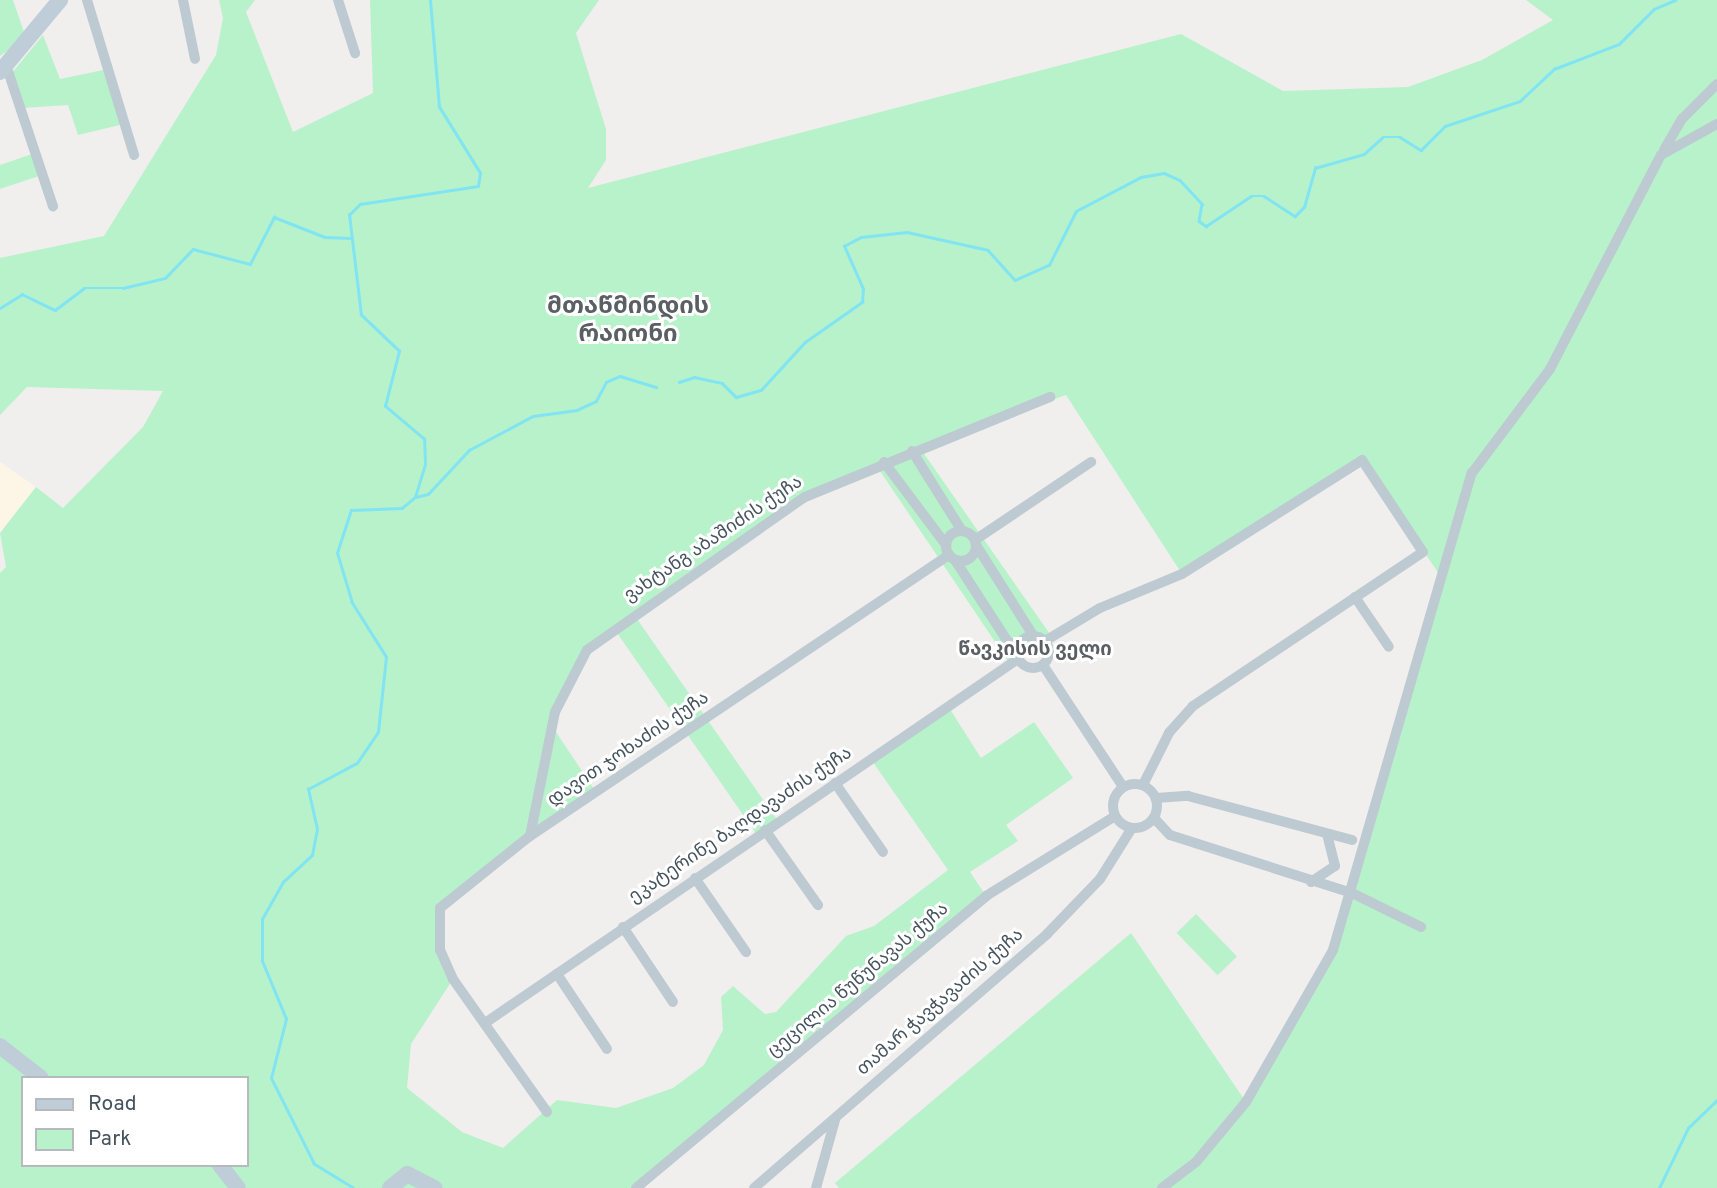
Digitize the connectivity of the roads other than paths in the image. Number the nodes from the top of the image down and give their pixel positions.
1 (87, 0) edge
2 (183, 0) edge
3 (338, 0) edge
4 (55, 2) edge
5 (355, 53) dead end
6 (195, 59) dead end
7 (3, 69) edge
8 (1717, 84) edge
9 (1717, 124) edge
10 (134, 155) dead end
11 (1661, 155) junction
12 (53, 206) dead end
13 (1050, 397) dead end
14 (912, 451) junction
15 (884, 462) junction
16 (1091, 462) dead end
17 (962, 531) junction
18 (975, 543) junction
19 (950, 553) junction
20 (1355, 597) junction
21 (1033, 635) junction
22 (1045, 641) junction
23 (1017, 645) junction
24 (1389, 647) dead end
25 (1018, 659) junction
26 (1043, 665) junction
27 (835, 783) junction
28 (1143, 785) junction
29 (1122, 787) junction
30 (1156, 797) junction
31 (1115, 816) junction
32 (1154, 818) junction
33 (1132, 828) junction
34 (765, 830) junction
35 (1327, 834) junction
36 (530, 836) junction
37 (1352, 841) dead end
38 (883, 852) dead end
39 (695, 878) junction
40 (1311, 882) junction
41 (1352, 893) junction
42 (818, 905) dead end
43 (623, 927) junction
44 (1421, 927) dead end
45 (746, 952) dead end
46 (557, 974) junction
47 (673, 1002) dead end
48 (485, 1023) junction
49 (0, 1046) edge
50 (607, 1049) dead end
51 (38, 1076) edge
52 (547, 1112) dead end
53 (835, 1120) junction
54 (222, 1167) edge
55 (238, 1188) edge
56 (390, 1188) edge
57 (435, 1188) edge
58 (636, 1188) edge
59 (754, 1188) edge
60 (816, 1188) edge
61 (1162, 1188) edge

1 - 10 street
2 - 6 street
3 - 5 street
4 - 7 main road
7 - 12 street
8 - 11 street
9 - 11 street
11 - 41 street
13 - 14 street, ვახტანგ აბაშიძის ქუჩა
14 - 15 street, ვახტანგ აბაშიძის ქუჩა
14 - 17 street
15 - 19 street
15 - 36 street, ვახტანგ აბაშიძის ქუჩა
16 - 18 street
17 - 18 street
17 - 19 street
18 - 19 street
18 - 21 street
19 - 23 street
19 - 36 street, დავით ჯოხაძის ქუჩა
20 - 22 street
20 - 24 street
20 - 28 street
21 - 22 street
21 - 23 street
22 - 26 street
23 - 25 street
25 - 26 street
25 - 27 street, ეკატერინე ბაღდავაძის ქუჩა
26 - 29 street
27 - 34 street, ეკატერინე ბაღდავაძის ქუჩა
27 - 38 street
28 - 29 street
28 - 30 street
29 - 31 street
30 - 32 street
30 - 35 street
31 - 33 street
31 - 58 street, ცეცილია წუწუნავას ქუჩა
32 - 33 street
32 - 40 street
33 - 53 street, თამარ ჭავჭავაძის ქუჩა
34 - 39 street, ეკატერინე ბაღდავაძის ქუჩა
34 - 42 street
35 - 37 street
35 - 40 street
36 - 48 street, დავით ჯოხაძის ქუჩა
39 - 43 street, ეკატერინე ბაღდავაძის ქუჩა
39 - 45 street
40 - 41 street
41 - 44 street
41 - 61 street
43 - 46 street, ეკატერინე ბაღდავაძის ქუჩა
43 - 47 street
46 - 48 street, ეკატერინე ბაღდავაძის ქუჩა
46 - 50 street
48 - 52 street
49 - 51 main road
53 - 59 street, თამარ ჭავჭავაძის ქუჩა
53 - 60 street
54 - 55 main road
56 - 57 main road

